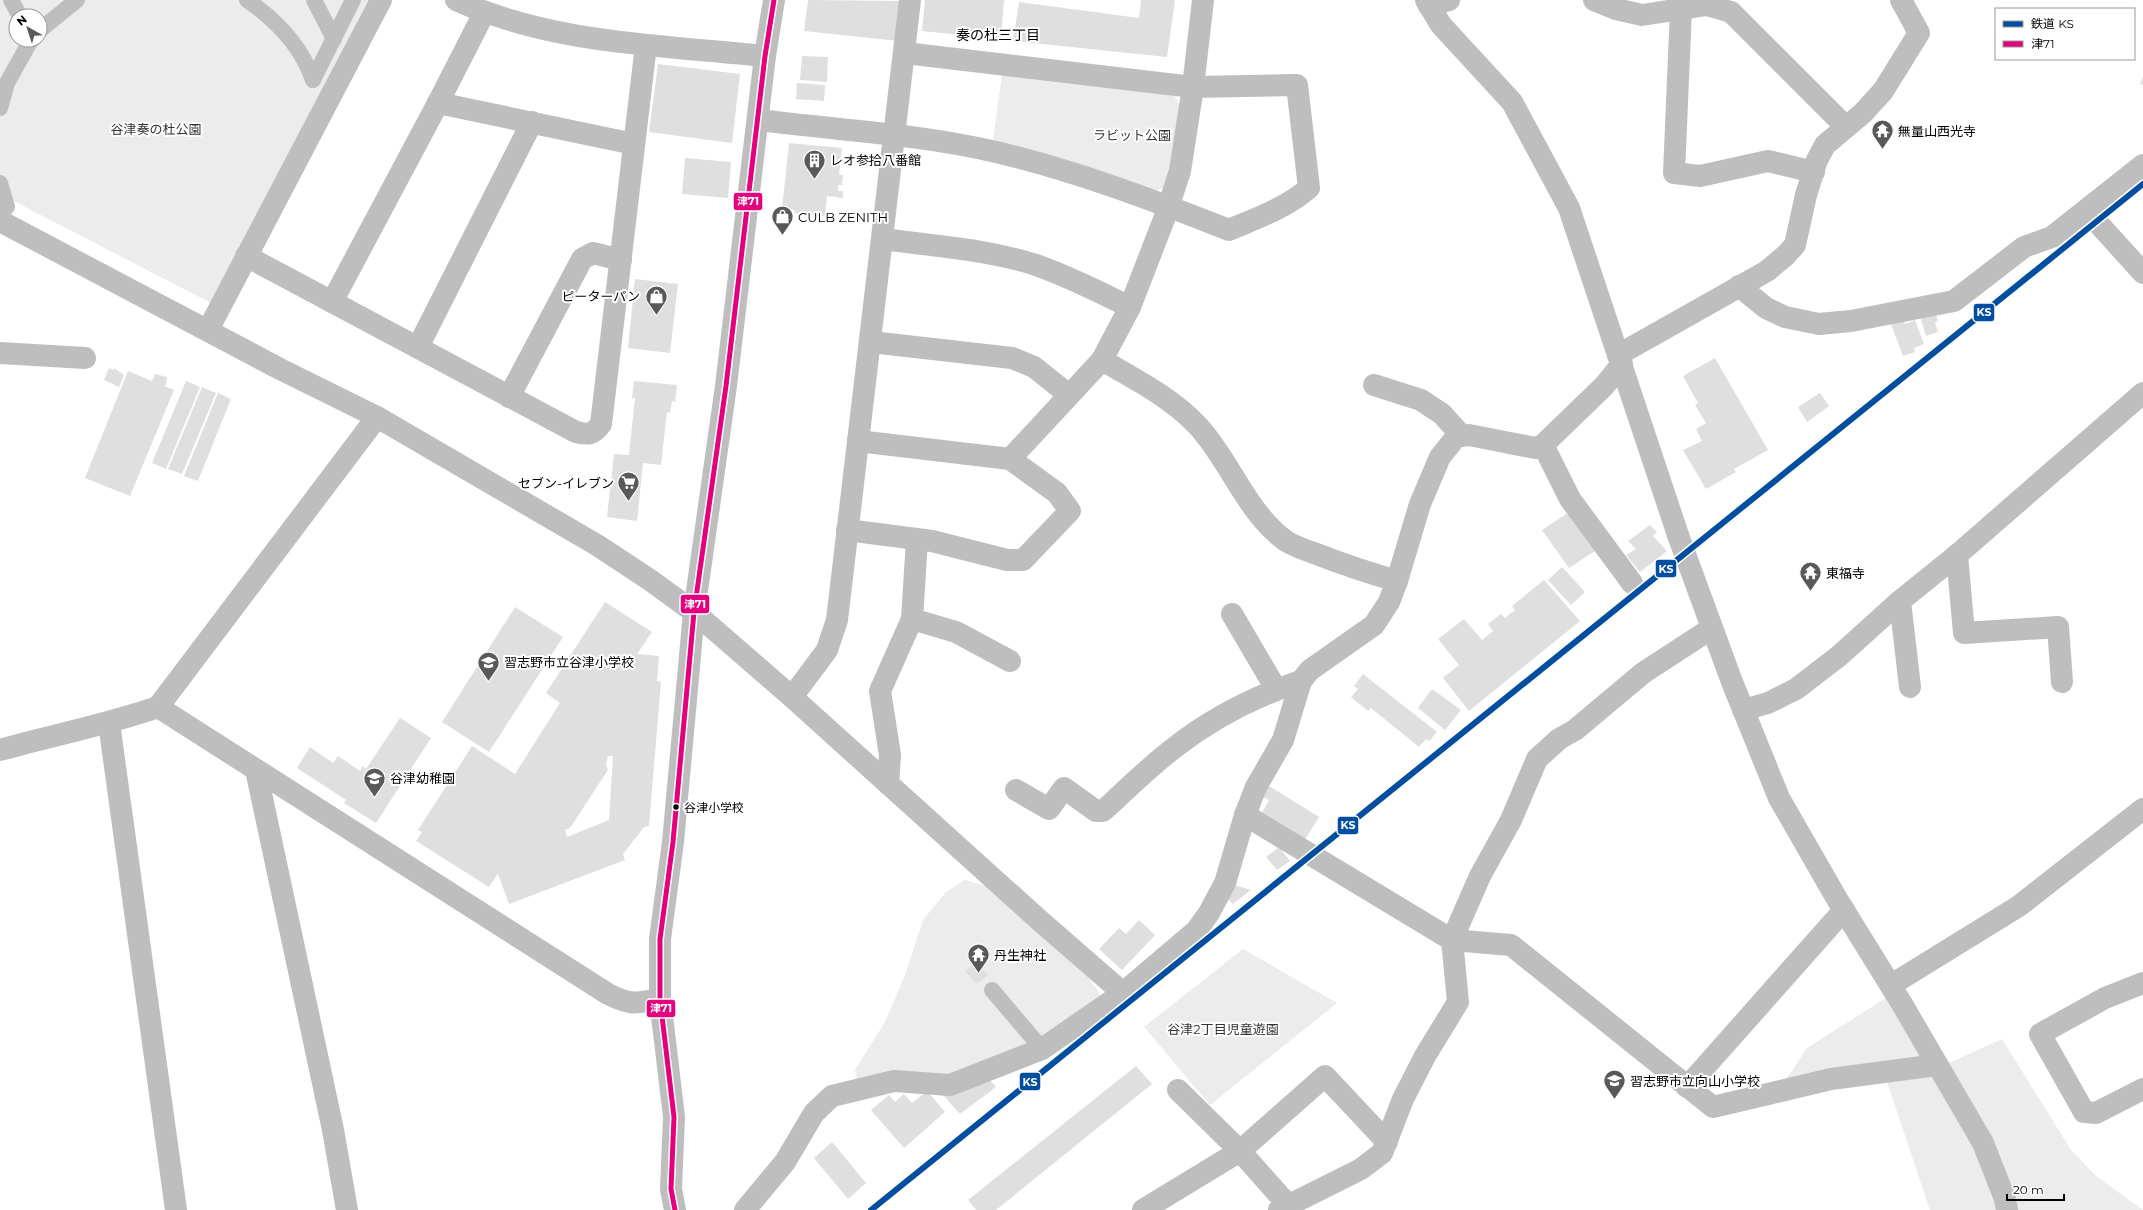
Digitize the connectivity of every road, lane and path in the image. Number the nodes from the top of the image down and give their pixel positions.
1 (77, 0) edge
2 (247, 0) edge
3 (314, 0) edge
4 (353, 0) edge
5 (381, 0) edge
6 (456, 0) edge
7 (774, 0) edge
8 (910, 0) edge
9 (1203, 0) edge
10 (1449, 0) edge
11 (1594, 0) edge
12 (1901, 0) edge
13 (1428, 3) edge
14 (1732, 6) edge
15 (1681, 9) junction
16 (484, 13) junction
17 (48, 24) edge
18 (334, 38) junction
19 (646, 45) junction
20 (22, 48) edge
21 (905, 53) junction
22 (766, 56) junction
23 (1193, 88) junction
24 (438, 103) junction
25 (0, 108) edge
26 (759, 120) junction
27 (532, 122) junction
28 (1845, 126) junction
29 (894, 135) junction
30 (634, 144) junction
31 (2143, 165) edge
32 (1814, 172) junction
33 (0, 183) edge
34 (1169, 206) junction
35 (2087, 211) junction
36 (4, 214) edge
37 (883, 239) junction
38 (246, 256) junction
39 (621, 260) junction
40 (2143, 273) edge
41 (1739, 286) junction
42 (332, 302) junction
43 (1130, 307) junction
44 (208, 330) junction
45 (871, 342) junction
46 (418, 348) junction
47 (0, 353) edge
48 (85, 358) dead end
49 (1102, 360) junction
50 (1620, 360) junction
51 (1374, 385) dead end
52 (2143, 393) edge
53 (1069, 395) junction
54 (509, 397) junction
55 (377, 417) junction
56 (1462, 436) junction
57 (858, 441) junction
58 (1543, 445) junction
59 (1010, 460) junction
60 (847, 530) junction
61 (917, 540) junction
62 (1957, 555) junction
63 (1397, 581) junction
64 (1632, 583) dead end
65 (1900, 601) junction
66 (694, 612) junction
67 (1232, 614) dead end
68 (912, 619) junction
69 (1712, 628) junction
70 (1010, 661) dead end
71 (1301, 680) junction
72 (2062, 682) dead end
73 (1910, 687) dead end
74 (1276, 689) junction
75 (792, 697) junction
76 (158, 707) junction
77 (1743, 710) junction
78 (109, 723) junction
79 (0, 750) edge
80 (256, 770) junction
81 (888, 784) junction
82 (1016, 790) dead end
83 (2143, 809) edge
84 (1245, 815) junction
85 (1844, 910) junction
86 (1452, 940) junction
87 (2143, 983) edge
88 (1891, 985) junction
89 (992, 990) dead end
90 (1123, 993) junction
91 (660, 999) junction
92 (1042, 1049) junction
93 (1938, 1064) junction
94 (1687, 1087) junction
95 (2143, 1089) edge
96 (1178, 1090) dead end
97 (1387, 1142) junction
98 (1240, 1152) junction
99 (1294, 1206) edge
100 (176, 1210) edge
101 (347, 1210) edge
102 (676, 1210) edge
103 (745, 1210) edge
104 (1142, 1210) edge
105 (2007, 1210) edge

1 - 17 street
2 - 18 street
3 - 18 street
4 - 18 street
5 - 38 street
6 - 16 street
7 - 22 street
8 - 21 street
9 - 23 street
10 - 13 street
11 - 15 street
12 - 28 street
13 - 50 street
14 - 15 street
14 - 28 street
15 - 32 street
16 - 19 street
16 - 24 street
19 - 22 street
19 - 30 street
20 - 25 street
21 - 23 street
21 - 29 street
22 - 26 street
23 - 34 street
23 - 34 street
24 - 27 street
24 - 42 street
26 - 29 street
26 - 66 street
27 - 30 street
27 - 46 street
28 - 32 street
29 - 34 street
29 - 37 street
30 - 39 street
31 - 35 street
32 - 41 street
33 - 36 street
34 - 43 street
35 - 40 street
35 - 41 street
36 - 44 street
37 - 43 street
37 - 45 street
38 - 42 street
38 - 44 street
39 - 54 street
39 - 54 street
41 - 50 street
42 - 46 street
43 - 49 street
44 - 55 street
45 - 53 street
45 - 57 street
46 - 54 street
47 - 48 street
49 - 53 street
49 - 63 street
50 - 58 street
50 - 69 street
51 - 56 street
52 - 62 street
53 - 59 street
55 - 66 street
55 - 76 street
56 - 58 street
56 - 63 street
57 - 59 street
57 - 60 street
58 - 64 street
59 - 61 street
60 - 61 street
60 - 75 street
61 - 68 street
62 - 65 street
62 - 72 street
63 - 71 street
65 - 73 street
65 - 77 street
66 - 75 street
66 - 91 street
67 - 74 street
68 - 70 street
68 - 81 street
69 - 77 street
69 - 86 street
71 - 74 street
71 - 84 street
74 - 82 street
75 - 81 street
76 - 78 street
76 - 80 street
77 - 85 street
78 - 79 street
78 - 100 street
80 - 91 street
80 - 101 street
81 - 90 street
83 - 88 street
84 - 86 street
84 - 90 street
85 - 88 street
85 - 94 street
86 - 94 street
86 - 97 street
87 - 95 street
88 - 93 street
89 - 92 street
90 - 92 street
91 - 102 street
92 - 103 street
93 - 94 street
93 - 105 street
96 - 98 street
97 - 98 street
97 - 99 street
98 - 99 street
98 - 104 street

